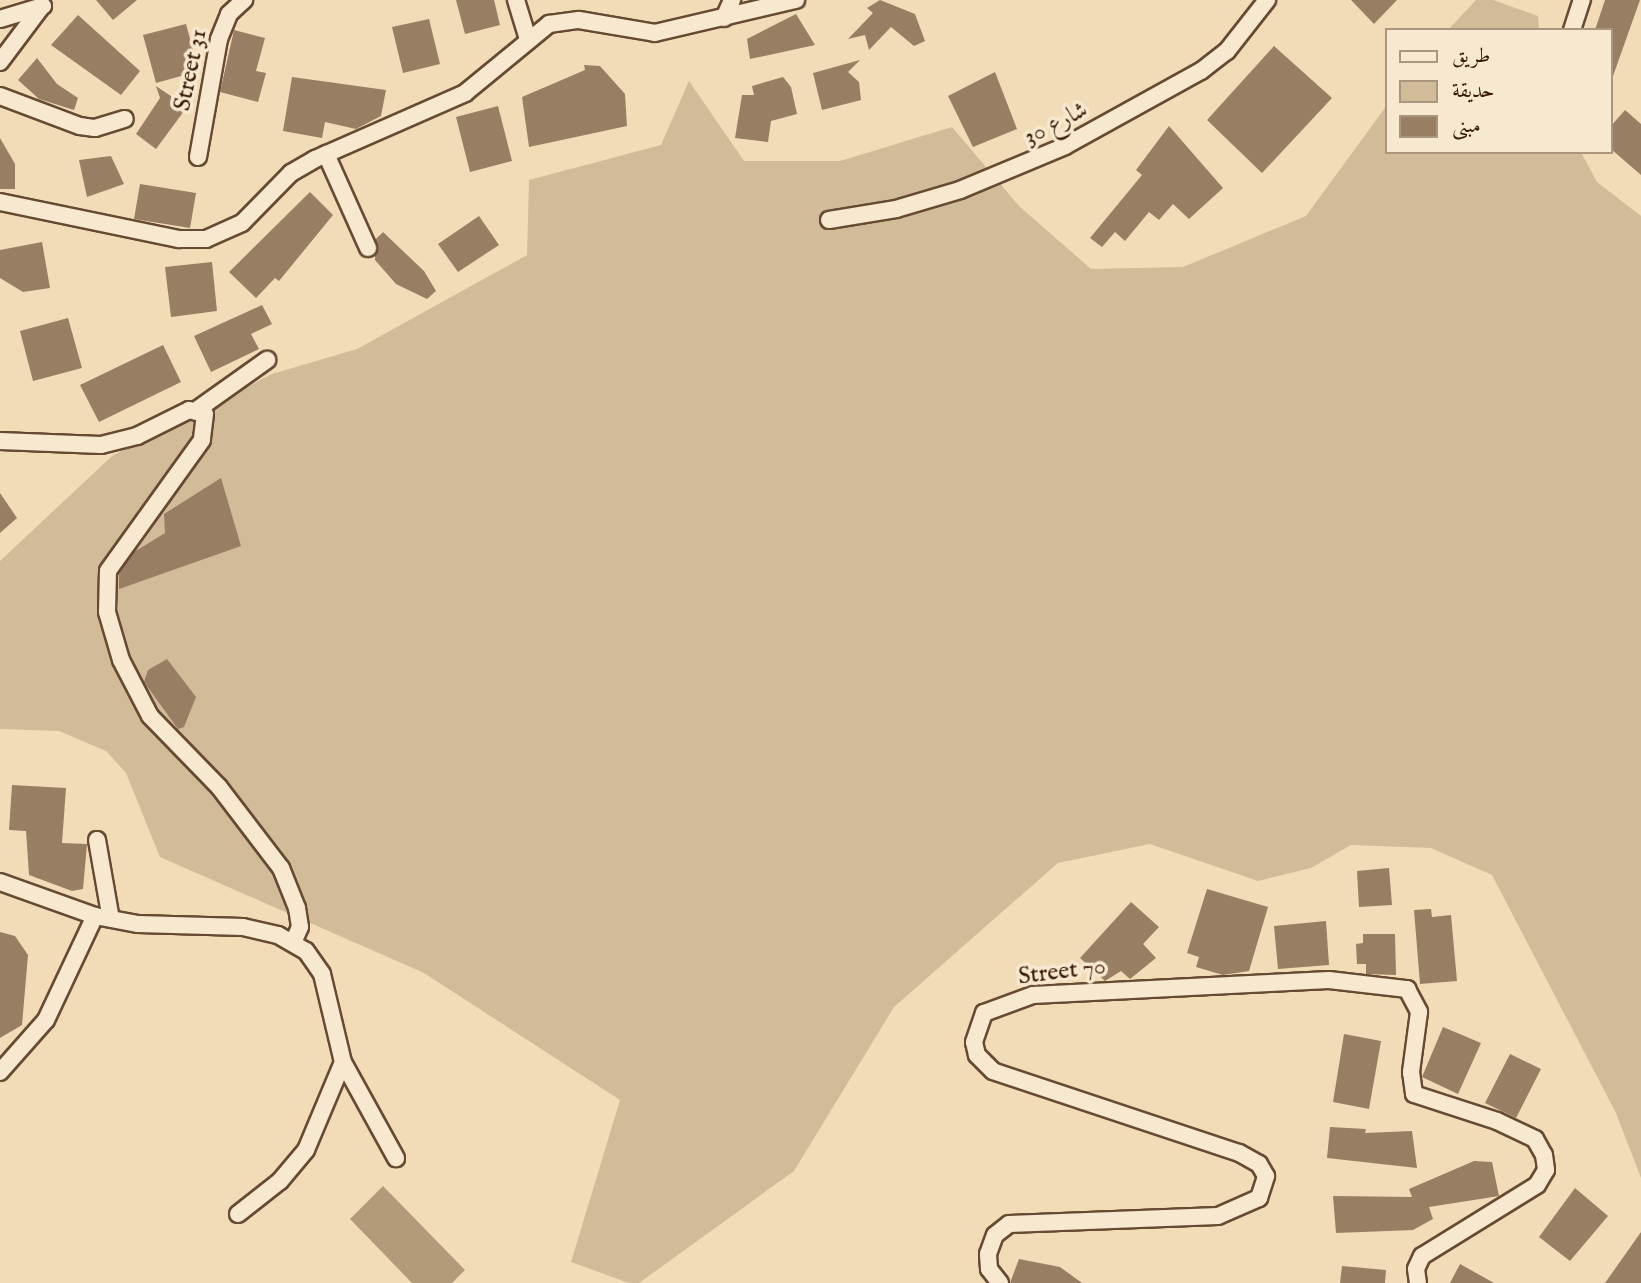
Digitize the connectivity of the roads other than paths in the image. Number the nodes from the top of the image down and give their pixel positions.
1 (244, 0) edge
2 (516, 0) edge
3 (732, 0) edge
4 (796, 0) edge
5 (1267, 0) edge
6 (1582, 0) edge
7 (46, 3) edge
8 (724, 18) junction
9 (0, 19) edge
10 (1573, 28) edge
11 (524, 40) junction
12 (0, 62) edge
13 (0, 96) edge
14 (125, 119) dead end
15 (326, 154) junction
16 (198, 157) dead end
17 (0, 202) edge
18 (829, 220) dead end
19 (368, 248) dead end
20 (267, 360) dead end
21 (198, 409) junction
22 (0, 441) edge
23 (97, 840) dead end
24 (0, 882) edge
25 (103, 917) junction
26 (293, 943) junction
27 (343, 1062) junction
28 (0, 1072) edge
29 (396, 1158) dead end
30 (238, 1214) dead end
31 (1000, 1283) edge
32 (1418, 1283) edge

1 - 16 street, Street 31
2 - 11 street
3 - 8 street
4 - 8 street
5 - 18 street, شارع 30
6 - 10 street
7 - 9 street
7 - 12 street
8 - 11 street
11 - 15 street
13 - 14 street
15 - 17 street
15 - 19 street
20 - 21 street
21 - 22 street
21 - 26 street
23 - 25 street
24 - 25 street
25 - 26 street
25 - 28 street
26 - 27 street
27 - 29 street
27 - 30 street
31 - 32 street, Street 70

